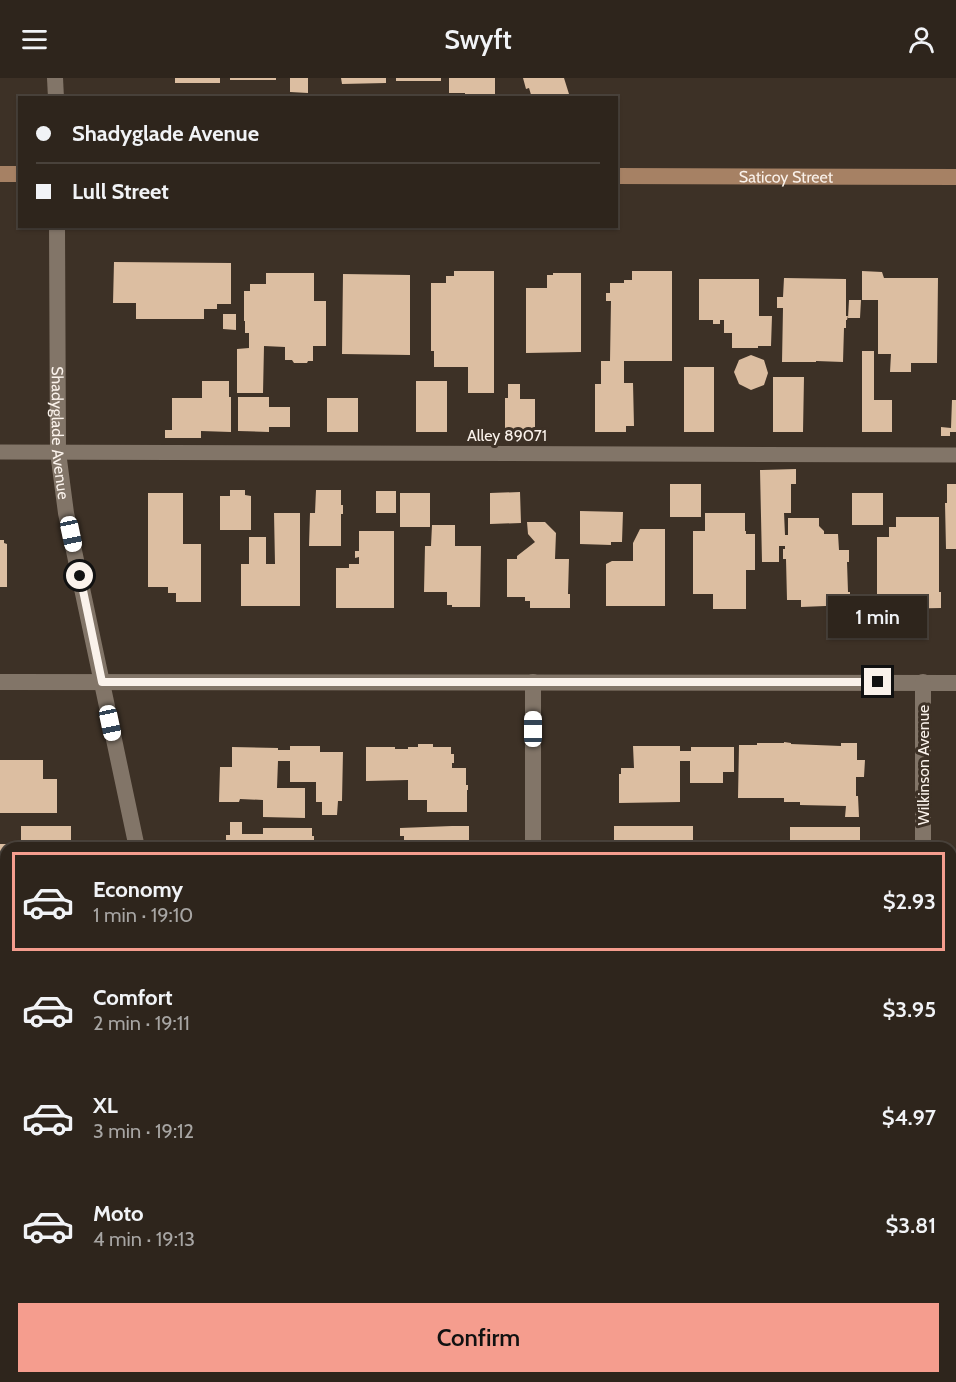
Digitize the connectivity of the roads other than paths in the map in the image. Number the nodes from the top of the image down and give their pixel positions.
1 (55, 78) edge
2 (56, 96) edge
3 (0, 174) edge
4 (18, 174) edge
5 (618, 176) edge
6 (956, 177) edge
7 (57, 228) edge
8 (0, 452) edge
9 (58, 452) junction
10 (956, 455) edge
11 (0, 682) edge
12 (102, 682) junction
13 (532, 682) junction
14 (924, 682) junction
15 (956, 683) edge
16 (135, 842) edge
17 (533, 842) edge
18 (924, 842) edge

1 - 2 street
3 - 4 main road
5 - 6 main road, Saticoy Street
7 - 9 street, Shadyglade Avenue
8 - 9 lane, Alley 89071
9 - 10 lane, Alley 89071
9 - 12 street, Shadyglade Avenue
11 - 12 street
12 - 13 street
12 - 16 street, Shadyglade Avenue
13 - 14 street
13 - 17 street
14 - 15 street
14 - 18 street, Wilkinson Avenue

